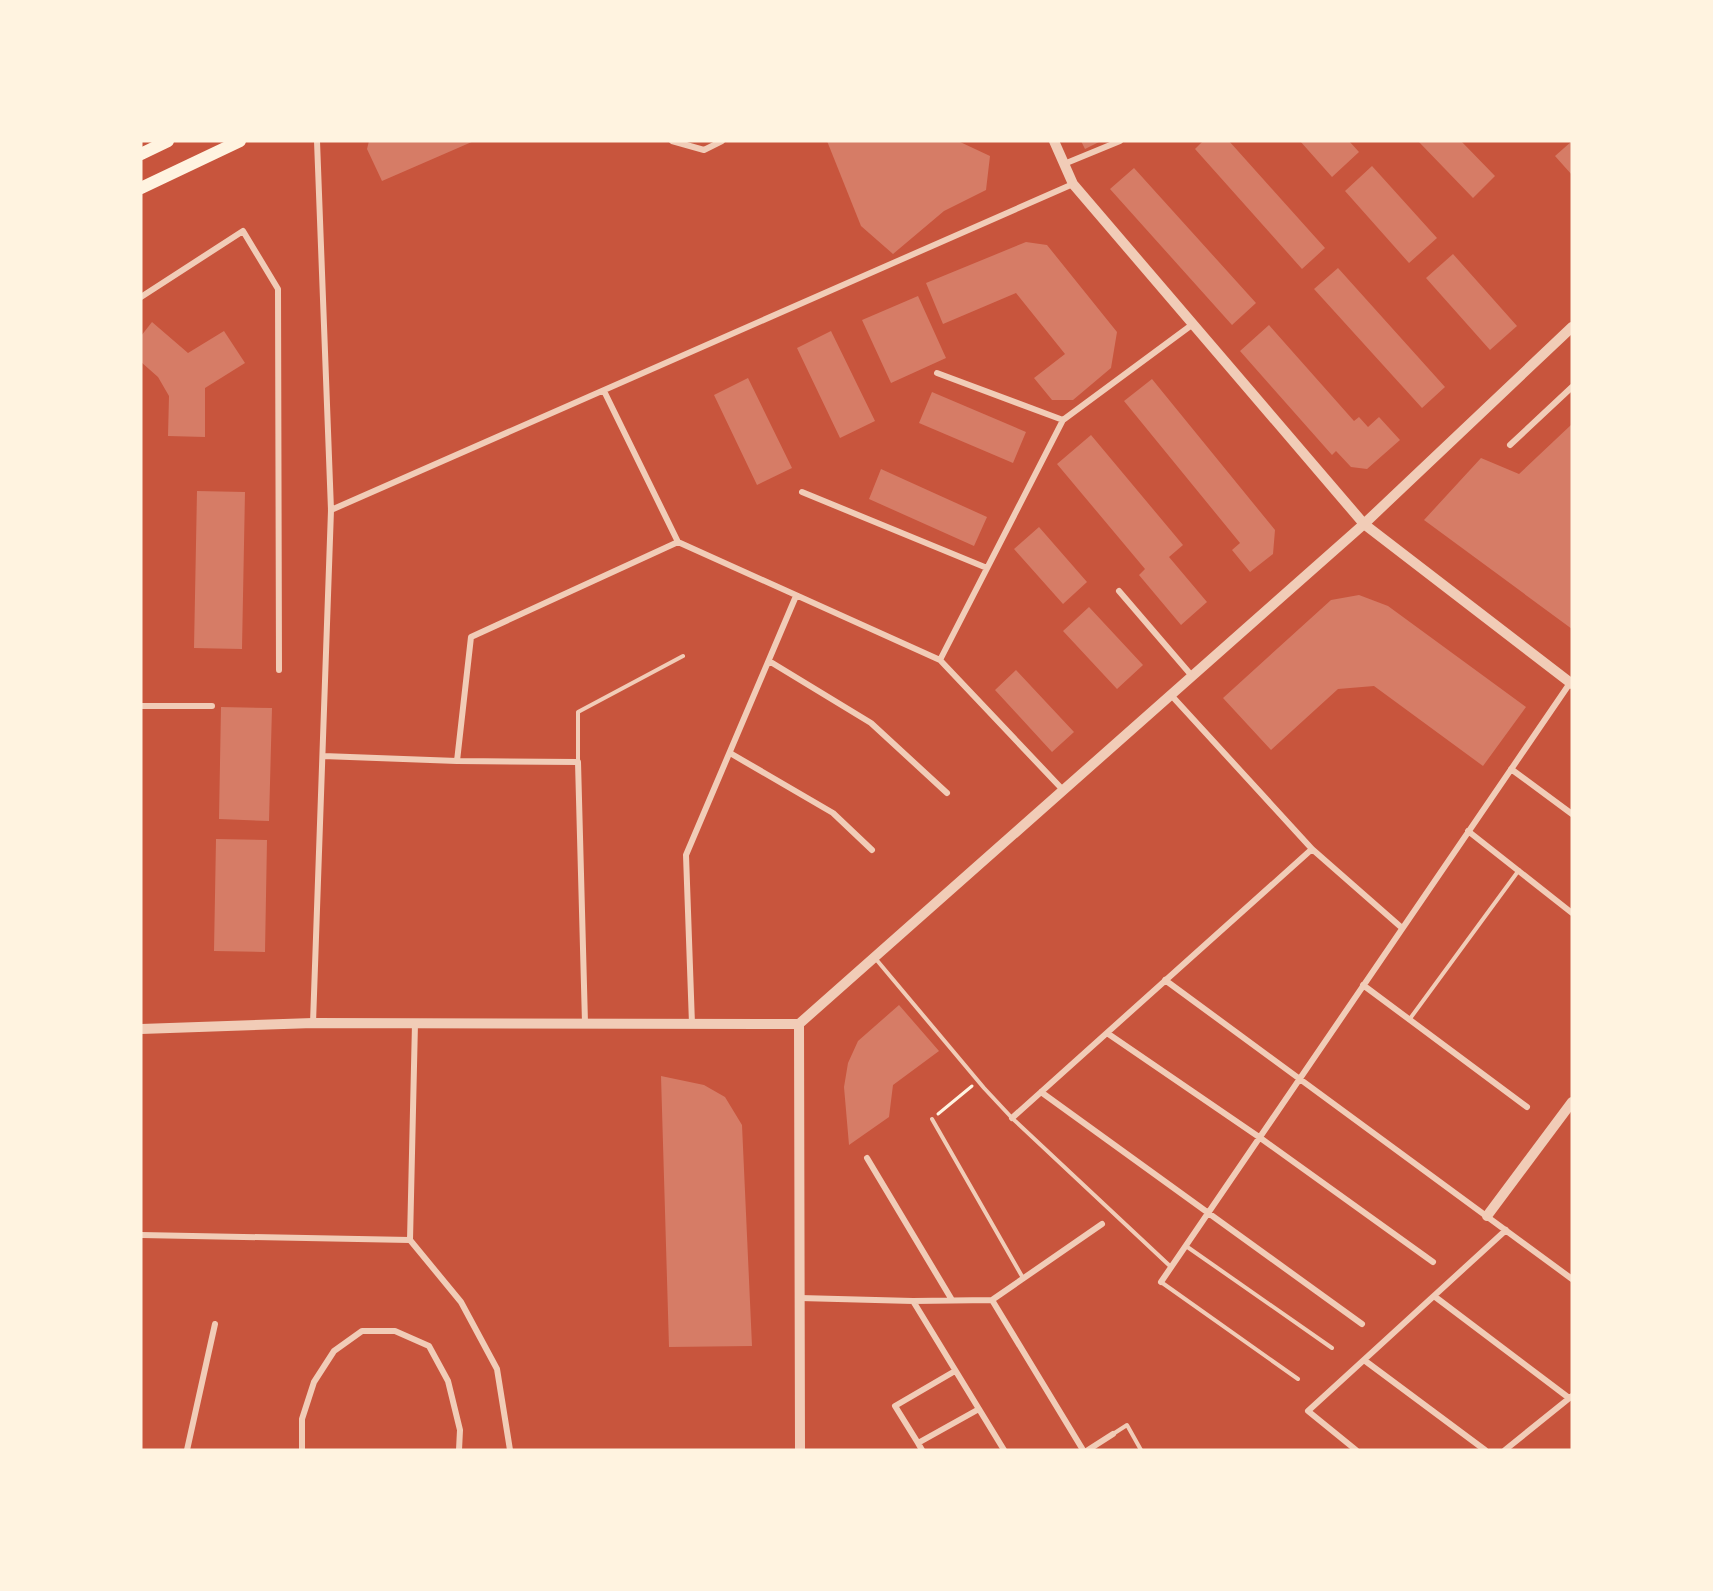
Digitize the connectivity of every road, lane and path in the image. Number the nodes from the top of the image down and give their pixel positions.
1 (168, 141) edge
2 (240, 141) edge
3 (317, 141) edge
4 (672, 141) edge
5 (722, 141) edge
6 (1054, 141) edge
7 (1120, 141) edge
8 (141, 154) edge
9 (1064, 164) junction
10 (1074, 184) junction
11 (141, 188) edge
12 (141, 297) edge
13 (1193, 324) junction
14 (1572, 327) edge
15 (938, 373) dead end
16 (1572, 387) edge
17 (604, 391) junction
18 (1063, 420) junction
19 (1510, 445) dead end
20 (802, 492) dead end
21 (331, 510) junction
22 (1364, 524) junction
23 (678, 542) junction
24 (987, 568) junction
25 (1119, 591) dead end
26 (796, 596) junction
27 (683, 656) dead end
28 (940, 660) junction
29 (769, 661) junction
30 (279, 670) dead end
31 (1192, 676) junction
32 (1571, 683) edge
33 (1171, 695) junction
34 (141, 706) edge
35 (212, 706) dead end
36 (730, 753) junction
37 (323, 756) junction
38 (457, 761) junction
39 (578, 762) junction
40 (1511, 769) junction
41 (1063, 790) junction
42 (947, 793) dead end
43 (1572, 814) edge
44 (1468, 831) junction
45 (1312, 849) junction
46 (872, 850) dead end
47 (1519, 870) junction
48 (1572, 913) edge
49 (1402, 928) junction
50 (875, 957) junction
51 (1165, 980) junction
52 (1363, 985) junction
53 (1409, 1020) junction
54 (314, 1023) junction
55 (415, 1023) junction
56 (585, 1023) junction
57 (692, 1024) junction
58 (800, 1024) junction
59 (141, 1029) edge
60 (1107, 1033) junction
61 (1299, 1078) junction
62 (978, 1080) junction
63 (1041, 1092) junction
64 (1572, 1102) edge
65 (1527, 1107) dead end
66 (1012, 1118) junction
67 (932, 1119) joint
68 (1259, 1137) junction
69 (867, 1158) dead end
70 (1208, 1213) junction
71 (1487, 1216) junction
72 (1102, 1224) dead end
73 (1506, 1230) junction
74 (141, 1235) edge
75 (410, 1240) junction
76 (1185, 1246) junction
77 (1433, 1262) dead end
78 (1171, 1267) junction
79 (1023, 1278) junction
80 (1572, 1279) edge
81 (1161, 1282) joint
82 (1434, 1296) junction
83 (800, 1298) junction
84 (952, 1300) junction
85 (992, 1300) junction
86 (913, 1301) junction
87 (215, 1324) dead end
88 (1362, 1324) dead end
89 (1332, 1348) dead end
90 (1364, 1360) junction
91 (956, 1371) junction
92 (1298, 1379) dead end
93 (1571, 1397) edge
94 (979, 1409) junction
95 (1113, 1434) joint
96 (918, 1443) junction
97 (187, 1450) edge
98 (302, 1450) edge
99 (459, 1450) edge
100 (510, 1450) edge
101 (800, 1450) edge
102 (922, 1450) edge
103 (1004, 1450) edge
104 (1083, 1450) edge
105 (1088, 1450) edge
106 (1141, 1450) edge
107 (1356, 1450) edge
108 (1485, 1450) edge
109 (1504, 1450) edge

1 - 8 main road
2 - 11 main road
3 - 21 street
4 - 5 street
6 - 9 street
7 - 9 street
9 - 10 street
10 - 13 street
10 - 17 street
12 - 30 street
13 - 18 street
13 - 22 street
14 - 22 street
15 - 18 street
16 - 19 street
17 - 21 street
17 - 23 street
18 - 24 street
20 - 24 street
21 - 37 street
22 - 31 street
22 - 32 street
23 - 26 street
23 - 38 street
24 - 28 street
25 - 31 street
26 - 28 street
26 - 29 street
27 - 39 lane
28 - 41 street
29 - 36 street
29 - 42 street
31 - 33 street
32 - 40 street
33 - 41 street
33 - 45 street
34 - 35 street
36 - 46 street
36 - 57 street
37 - 38 street
37 - 54 street
38 - 39 street
39 - 56 street
40 - 43 street
40 - 44 street
41 - 50 street
44 - 47 street
44 - 49 street
45 - 49 street
45 - 51 street
47 - 48 street
47 - 53 lane
49 - 52 street
50 - 58 street
50 - 62 lane
51 - 60 street
51 - 61 street
52 - 53 street
52 - 61 street
53 - 65 street
54 - 55 street
54 - 59 street
55 - 56 street
55 - 75 street
56 - 57 street
57 - 58 street
58 - 83 street
60 - 63 street
60 - 68 street
61 - 68 street
61 - 71 street
62 - 66 lane
62 - 67 path
63 - 66 street
63 - 70 street
64 - 71 street
66 - 78 lane
67 - 79 lane
68 - 70 street
68 - 77 street
69 - 84 street
70 - 76 street
70 - 88 street
71 - 73 street
72 - 79 street
73 - 80 street
73 - 82 street
74 - 75 street
75 - 100 street
76 - 78 street
76 - 89 lane
78 - 81 street
79 - 85 street
81 - 92 lane
82 - 90 street
82 - 93 street
83 - 86 street
83 - 101 street
84 - 85 street
84 - 86 street
85 - 104 street
86 - 91 street
87 - 97 street
90 - 107 street
90 - 108 street
91 - 94 street
91 - 96 street
93 - 109 street
94 - 96 street
94 - 103 street
95 - 105 street
95 - 106 lane
96 - 102 street
98 - 99 street

